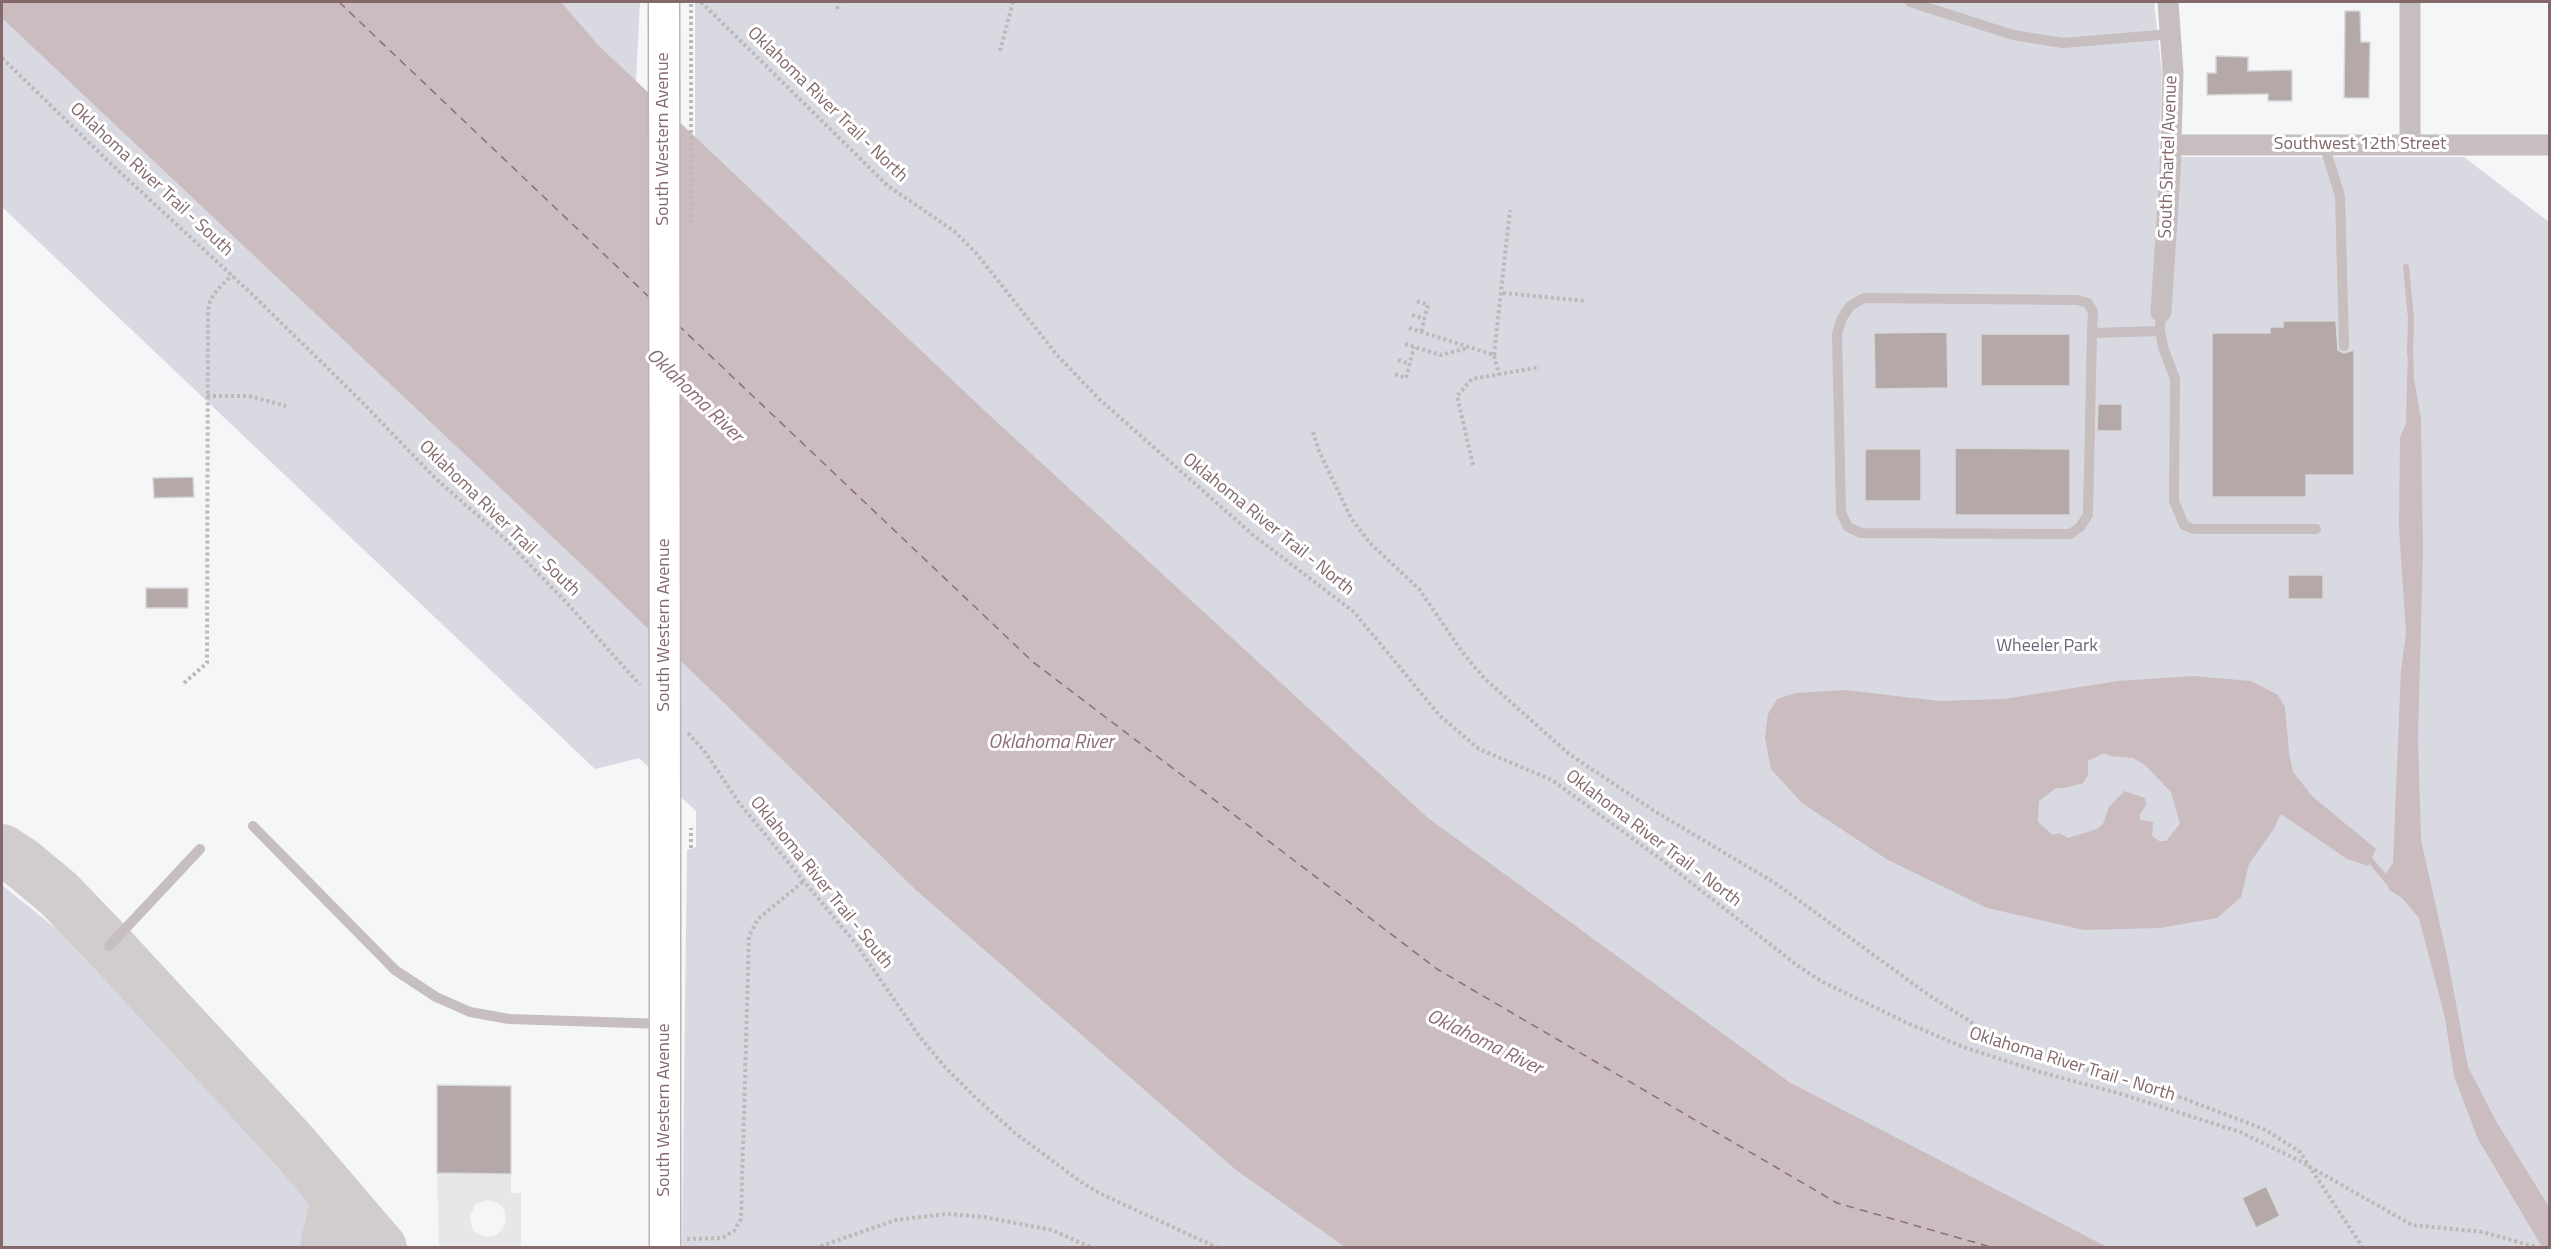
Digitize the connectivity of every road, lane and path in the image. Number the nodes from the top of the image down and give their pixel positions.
1 (664, 2) edge
2 (701, 2) edge
3 (839, 2) edge
4 (1013, 2) edge
5 (1910, 2) edge
6 (2168, 2) edge
7 (2410, 2) edge
8 (837, 9) dead end
9 (2171, 34) junction
10 (1000, 51) dead end
11 (2, 58) edge
12 (2171, 145) junction
13 (2324, 145) junction
14 (2410, 145) junction
15 (2550, 145) edge
16 (1510, 210) dead end
17 (232, 275) junction
18 (1502, 293) junction
19 (1417, 301) dead end
20 (1586, 301) dead end
21 (1412, 315) dead end
22 (1425, 319) junction
23 (2160, 322) junction
24 (1409, 328) dead end
25 (1420, 332) junction
26 (2092, 333) junction
27 (1405, 344) dead end
28 (2344, 346) dead end
29 (1414, 347) junction
30 (1469, 348) junction
31 (1494, 355) junction
32 (1398, 360) dead end
33 (1410, 364) junction
34 (1540, 367) dead end
35 (1395, 375) dead end
36 (1499, 375) junction
37 (207, 396) junction
38 (286, 406) dead end
39 (1313, 432) dead end
40 (1473, 465) dead end
41 (2316, 528) dead end
42 (184, 683) dead end
43 (643, 688) dead end
44 (681, 727) dead end
45 (253, 826) dead end
46 (691, 848) dead end
47 (200, 849) dead end
48 (690, 858) dead end
49 (804, 881) junction
50 (110, 946) dead end
51 (665, 1024) junction
52 (2311, 1168) junction
53 (687, 1228) dead end
54 (665, 1248) edge
55 (815, 1248) edge
56 (1092, 1248) edge
57 (1218, 1248) edge
58 (2364, 1248) edge
59 (2539, 1248) edge

1 - 51 main road, South Western Avenue, bridge
2 - 52 path, Oklahoma River Trail - North
3 - 8 path
4 - 10 path
5 - 9 lane
6 - 9 street, South Shartel Avenue
7 - 14 street
9 - 12 street, South Shartel Avenue
11 - 17 path, Oklahoma River Trail - South
12 - 13 street, Southwest 12th Street
12 - 23 street, South Shartel Avenue
13 - 14 street, Southwest 12th Street
13 - 28 lane
14 - 15 street, Southwest 12th Street
16 - 18 path
17 - 37 path
17 - 43 path, Oklahoma River Trail - South
18 - 20 path
18 - 31 path
19 - 22 path
21 - 22 path
22 - 25 path
23 - 26 lane
23 - 41 lane
24 - 25 path
25 - 30 path
26 - 26 lane
27 - 29 path
29 - 30 path
29 - 33 path
30 - 31 path
31 - 36 path
32 - 33 path
33 - 35 path
34 - 36 path
36 - 40 path
37 - 38 path
37 - 42 path
39 - 52 path
44 - 49 path, Oklahoma River Trail - South
45 - 51 lane
46 - 48 path
47 - 50 lane
49 - 53 path
49 - 57 path, Oklahoma River Trail - South
51 - 54 main road, South Western Avenue
52 - 58 path
52 - 59 path, Oklahoma River Trail - North
55 - 56 path

